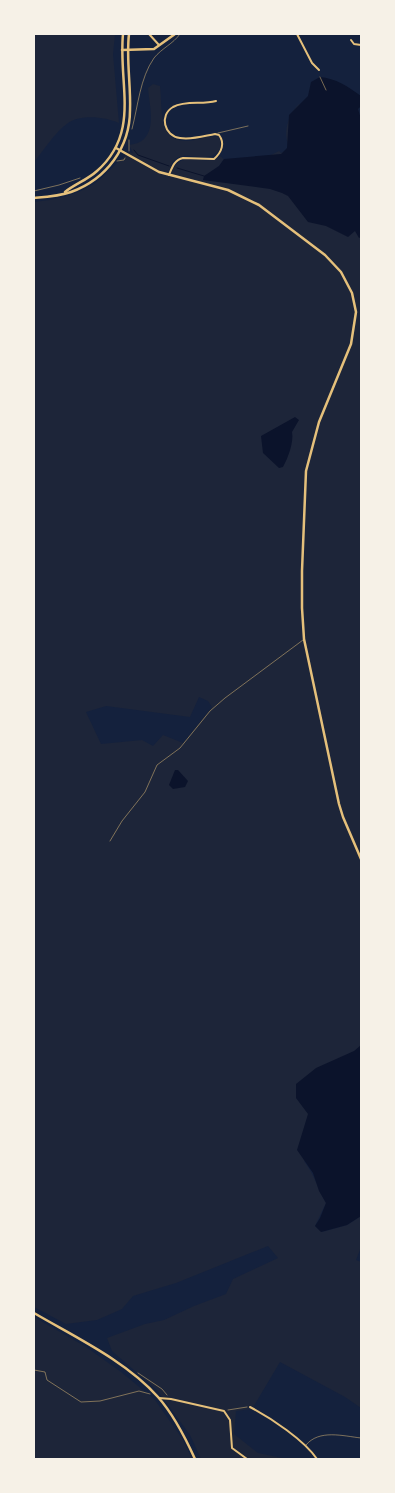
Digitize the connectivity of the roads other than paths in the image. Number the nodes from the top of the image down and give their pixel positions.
1 (123, 34) edge
2 (129, 34) edge
3 (149, 34) edge
4 (175, 34) edge
5 (297, 34) edge
6 (351, 40) dead end
7 (361, 45) edge
8 (159, 46) junction
9 (122, 50) junction
10 (128, 51) junction
11 (319, 70) dead end
12 (216, 100) dead end
13 (248, 126) dead end
14 (215, 134) junction
15 (116, 148) junction
16 (121, 151) junction
17 (169, 175) junction
18 (64, 192) junction
19 (34, 198) edge
20 (304, 640) junction
21 (110, 841) dead end
22 (361, 859) edge
23 (34, 1312) edge
24 (159, 1398) junction
25 (250, 1407) road end
26 (361, 1438) edge
27 (305, 1446) junction
28 (195, 1459) edge
29 (247, 1459) edge
30 (317, 1459) edge

1 - 9 street
2 - 10 street
3 - 8 street
4 - 8 street
5 - 11 street
6 - 7 street
8 - 10 street
9 - 10 street
9 - 15 street
10 - 16 street
12 - 14 street
13 - 14 lane
14 - 17 street
15 - 16 street
15 - 18 street
16 - 17 street
16 - 18 street
17 - 20 street
18 - 19 street
20 - 21 lane
20 - 22 street
23 - 24 street
24 - 28 street
24 - 29 street
25 - 27 street
26 - 27 lane
27 - 30 street

